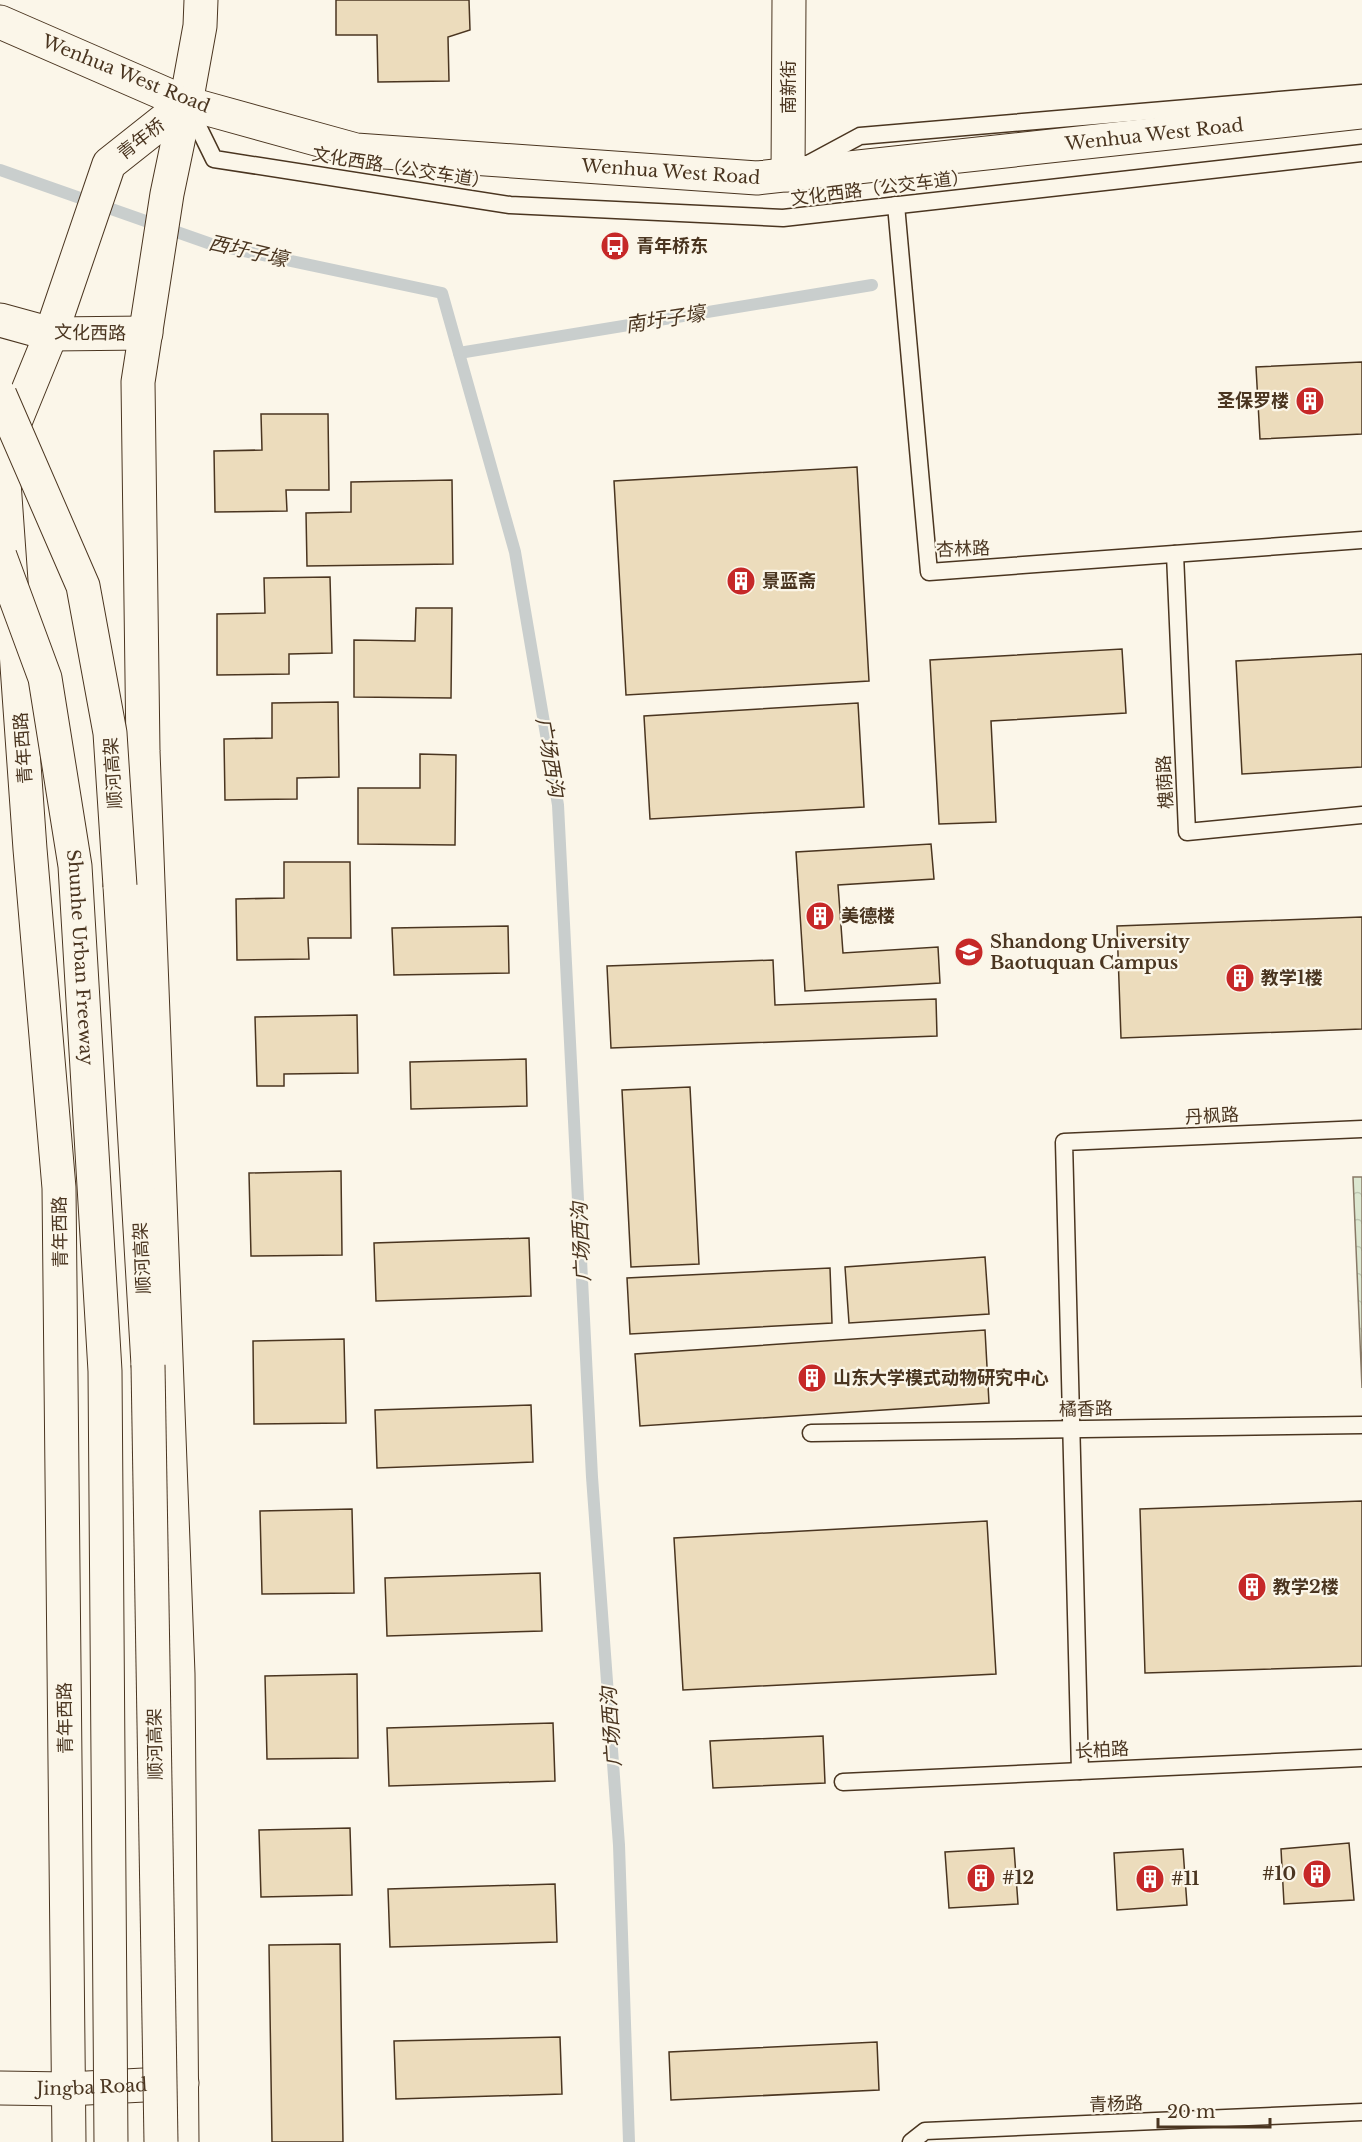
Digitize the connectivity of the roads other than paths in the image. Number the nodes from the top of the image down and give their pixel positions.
1 (201, 0) edge
2 (789, 0) edge
3 (0, 22) edge
4 (1362, 93) edge
5 (186, 103) junction
6 (1362, 112) edge
7 (1362, 153) edge
8 (789, 175) junction
9 (896, 205) junction
10 (0, 320) edge
11 (146, 333) junction
12 (51, 334) junction
13 (0, 395) edge
14 (1362, 540) edge
15 (1175, 554) junction
16 (0, 556) edge
17 (0, 678) edge
18 (20, 715) junction
19 (1362, 815) edge
20 (1362, 1129) edge
21 (1362, 1425) edge
22 (1071, 1429) junction
23 (811, 1433) dead end
24 (1362, 1758) edge
25 (1080, 1771) junction
26 (843, 1782) dead end
27 (182, 2083) junction
28 (0, 2088) edge
29 (69, 2090) junction
30 (1362, 2112) edge
31 (69, 2142) edge
32 (111, 2142) edge
33 (161, 2142) edge
34 (182, 2142) edge
35 (911, 2142) edge

1 - 5 main road
2 - 8 main road, 南新街
3 - 5 main road, Wenhua West Road
4 - 8 lane
5 - 8 main road, Wenhua West Road
5 - 9 lane, 文化西路（公交车道）
5 - 11 main road, 青年桥
5 - 12 main road, 青年桥
6 - 8 main road, Wenhua West Road
7 - 9 lane, 文化西路（公交车道）
9 - 15 lane, 杏林路
10 - 12 main road, 文化西路
11 - 12 main road, 文化西路
11 - 27 main road
12 - 18 main road, 青年西路
13 - 33 main road, 顺河高架, bridge
14 - 15 lane, 杏林路
15 - 19 lane, 槐荫路
16 - 32 main road, bridge
17 - 18 main road
18 - 29 main road, 青年西路
20 - 22 lane, 丹枫路
21 - 22 lane, 橘香路
22 - 23 lane, 橘香路
22 - 25 lane
24 - 25 lane, 长柏路
25 - 26 lane, 长柏路
27 - 29 main road, Jingba Road
27 - 34 main road
28 - 29 main road, Jingba Road
29 - 31 main road, 青年西路
30 - 35 lane, 青杨路

